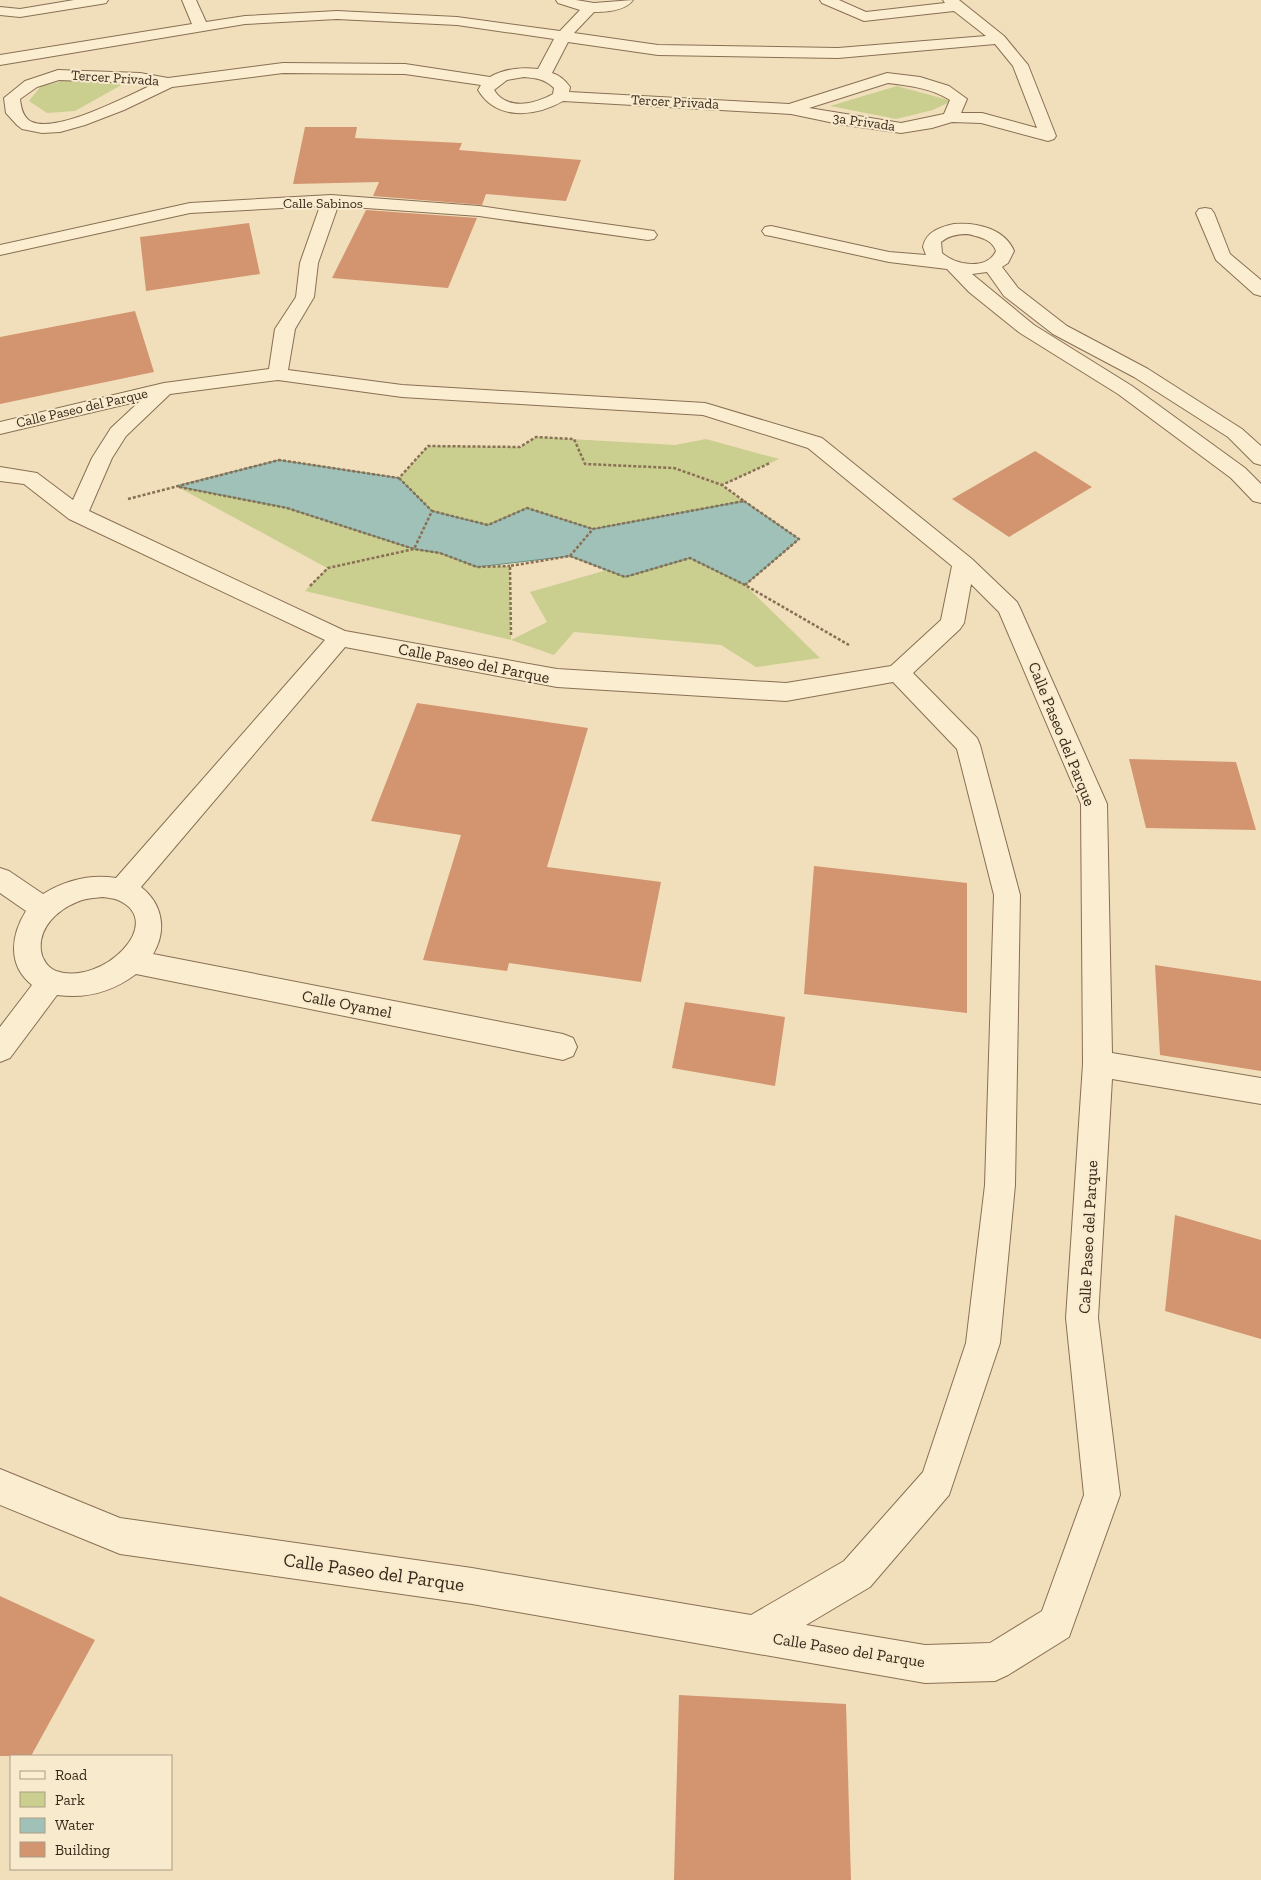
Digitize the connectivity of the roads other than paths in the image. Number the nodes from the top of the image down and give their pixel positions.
1 (101, 0) edge
2 (189, 0) edge
3 (563, 0) edge
4 (643, 0) edge
5 (827, 0) edge
6 (624, 1) edge
7 (953, 3) edge
8 (590, 7) junction
9 (0, 11) edge
10 (201, 27) junction
11 (563, 37) junction
12 (999, 39) junction
13 (0, 60) edge
14 (543, 74) junction
15 (491, 82) junction
16 (168, 83) junction
17 (31, 84) junction
18 (8, 85) dead end
19 (560, 96) junction
20 (791, 109) junction
21 (951, 117) junction
22 (331, 200) junction
23 (1206, 213) dead end
24 (771, 231) dead end
25 (648, 235) dead end
26 (0, 250) edge
27 (949, 265) junction
28 (992, 266) junction
29 (1261, 290) edge
30 (278, 374) junction
31 (164, 389) junction
32 (0, 428) edge
33 (1261, 458) edge
34 (0, 474) edge
35 (1261, 496) edge
36 (77, 514) junction
37 (964, 564) junction
38 (340, 638) junction
39 (898, 673) junction
40 (0, 879) edge
41 (122, 890) junction
42 (44, 909) junction
43 (132, 962) junction
44 (51, 982) junction
45 (563, 1047) dead end
46 (0, 1049) edge
47 (1098, 1064) junction
48 (1261, 1091) edge
49 (0, 1487) edge
50 (755, 1634) junction

1 - 9 street
2 - 10 street
3 - 8 street
4 - 6 street
5 - 7 street
6 - 8 street
7 - 12 street
8 - 11 street
10 - 11 street
10 - 13 street
11 - 12 street
11 - 14 street
12 - 21 street
14 - 15 street
14 - 19 street
15 - 16 street, Tercer Privada
15 - 19 street
16 - 17 street, Tercer Privada
16 - 17 street, Tercer Privada
17 - 18 street
19 - 20 street, Tercer Privada
20 - 21 street, 3a Privada
20 - 21 street, 3a Privada
22 - 25 street, Calle Sabinos
22 - 26 street, Calle Sabinos
22 - 30 street
23 - 29 street
24 - 27 street
27 - 28 street
27 - 28 street
27 - 35 street
28 - 33 street
30 - 31 street, Calle Paseo del Parque
30 - 37 street, Calle Paseo del Parque
31 - 32 street, Calle Paseo del Parque
31 - 36 street, Calle Paseo del Parque
34 - 36 street, Calle Paseo del Parque
36 - 38 street, Calle Paseo del Parque
37 - 39 street
37 - 47 street, Calle Paseo del Parque
38 - 39 street, Calle Paseo del Parque
38 - 41 street
39 - 50 street, Calle Paseo del Parque
40 - 42 street
41 - 42 street
41 - 43 street
42 - 44 street
43 - 44 street
43 - 45 street, Calle Oyamel
44 - 46 street
47 - 48 street
47 - 50 street, Calle Paseo del Parque
49 - 50 street, Calle Paseo del Parque

